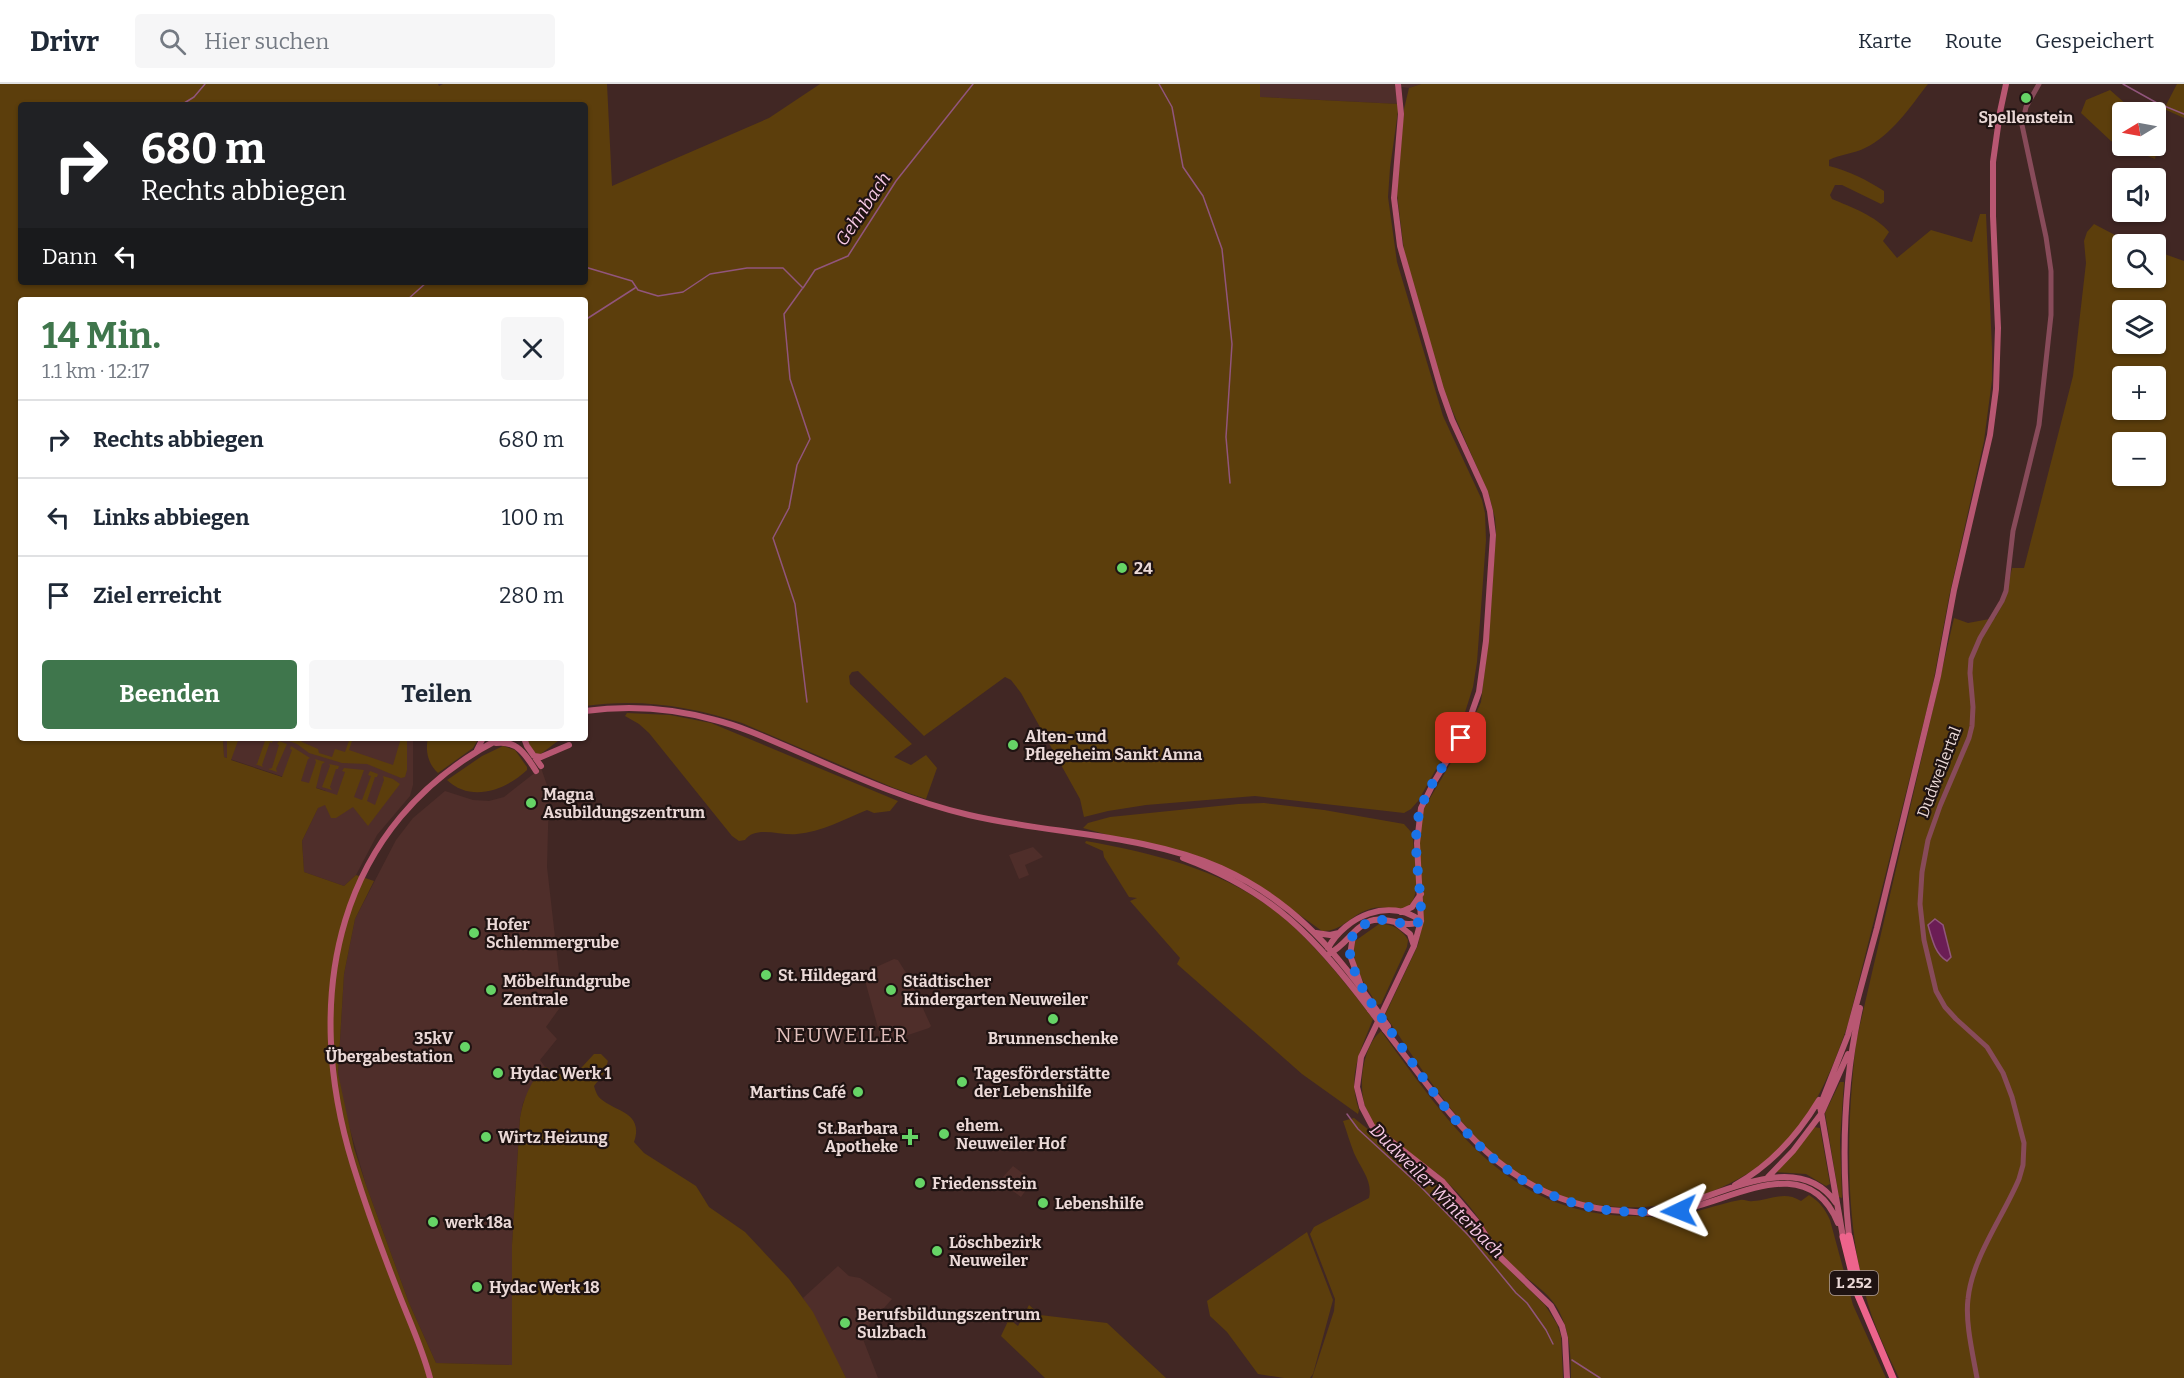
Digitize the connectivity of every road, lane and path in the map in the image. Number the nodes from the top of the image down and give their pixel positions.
1 (2007, 84) edge
2 (2039, 84) edge
3 (1399, 87) edge
4 (588, 711) edge
5 (481, 741) edge
6 (496, 741) edge
7 (526, 741) edge
8 (490, 744) junction
9 (569, 745) dead end
10 (473, 755) junction
11 (534, 756) junction
12 (1154, 848) junction
13 (1421, 893) junction
14 (1400, 912) junction
15 (1421, 921) junction
16 (1392, 922) junction
17 (1877, 928) junction
18 (1342, 931) junction
19 (1355, 931) junction
20 (1314, 932) junction
21 (1414, 946) junction
22 (1329, 951) junction
23 (1367, 997) junction
24 (1372, 1008) junction
25 (1852, 1042) junction
26 (1827, 1086) junction
27 (1821, 1114) junction
28 (1767, 1178) junction
29 (1750, 1189) junction
30 (1722, 1192) junction
31 (1837, 1205) junction
32 (1648, 1212) junction
33 (1846, 1237) junction
34 (430, 1378) edge
35 (1567, 1378) edge
36 (1893, 1378) edge
37 (1977, 1378) edge

1 - 17 main road
2 - 37 street, Dudweilertal
3 - 13 main road
4 - 12 main road
5 - 10 main road
6 - 8 main road
7 - 11 main road
8 - 10 main road
8 - 11 main road
9 - 11 main road
10 - 34 main road
12 - 20 main road
12 - 22 main road
13 - 14 main road
13 - 15 main road
14 - 15 main road
14 - 18 main road
15 - 16 main road
15 - 21 main road
16 - 19 main road
16 - 21 main road
17 - 25 main road
17 - 26 main road
18 - 20 main road
18 - 22 main road
19 - 22 main road
19 - 23 main road
20 - 22 main road
21 - 35 main road
22 - 23 main road
22 - 24 main road
23 - 24 main road
24 - 32 main road, bridge
25 - 27 main road
25 - 33 main road
26 - 27 main road
26 - 30 main road
27 - 28 main road
27 - 31 main road
28 - 29 main road
28 - 30 main road
28 - 31 main road
29 - 32 main road
29 - 33 main road
30 - 32 main road
31 - 33 main road
33 - 36 highway, L 252

